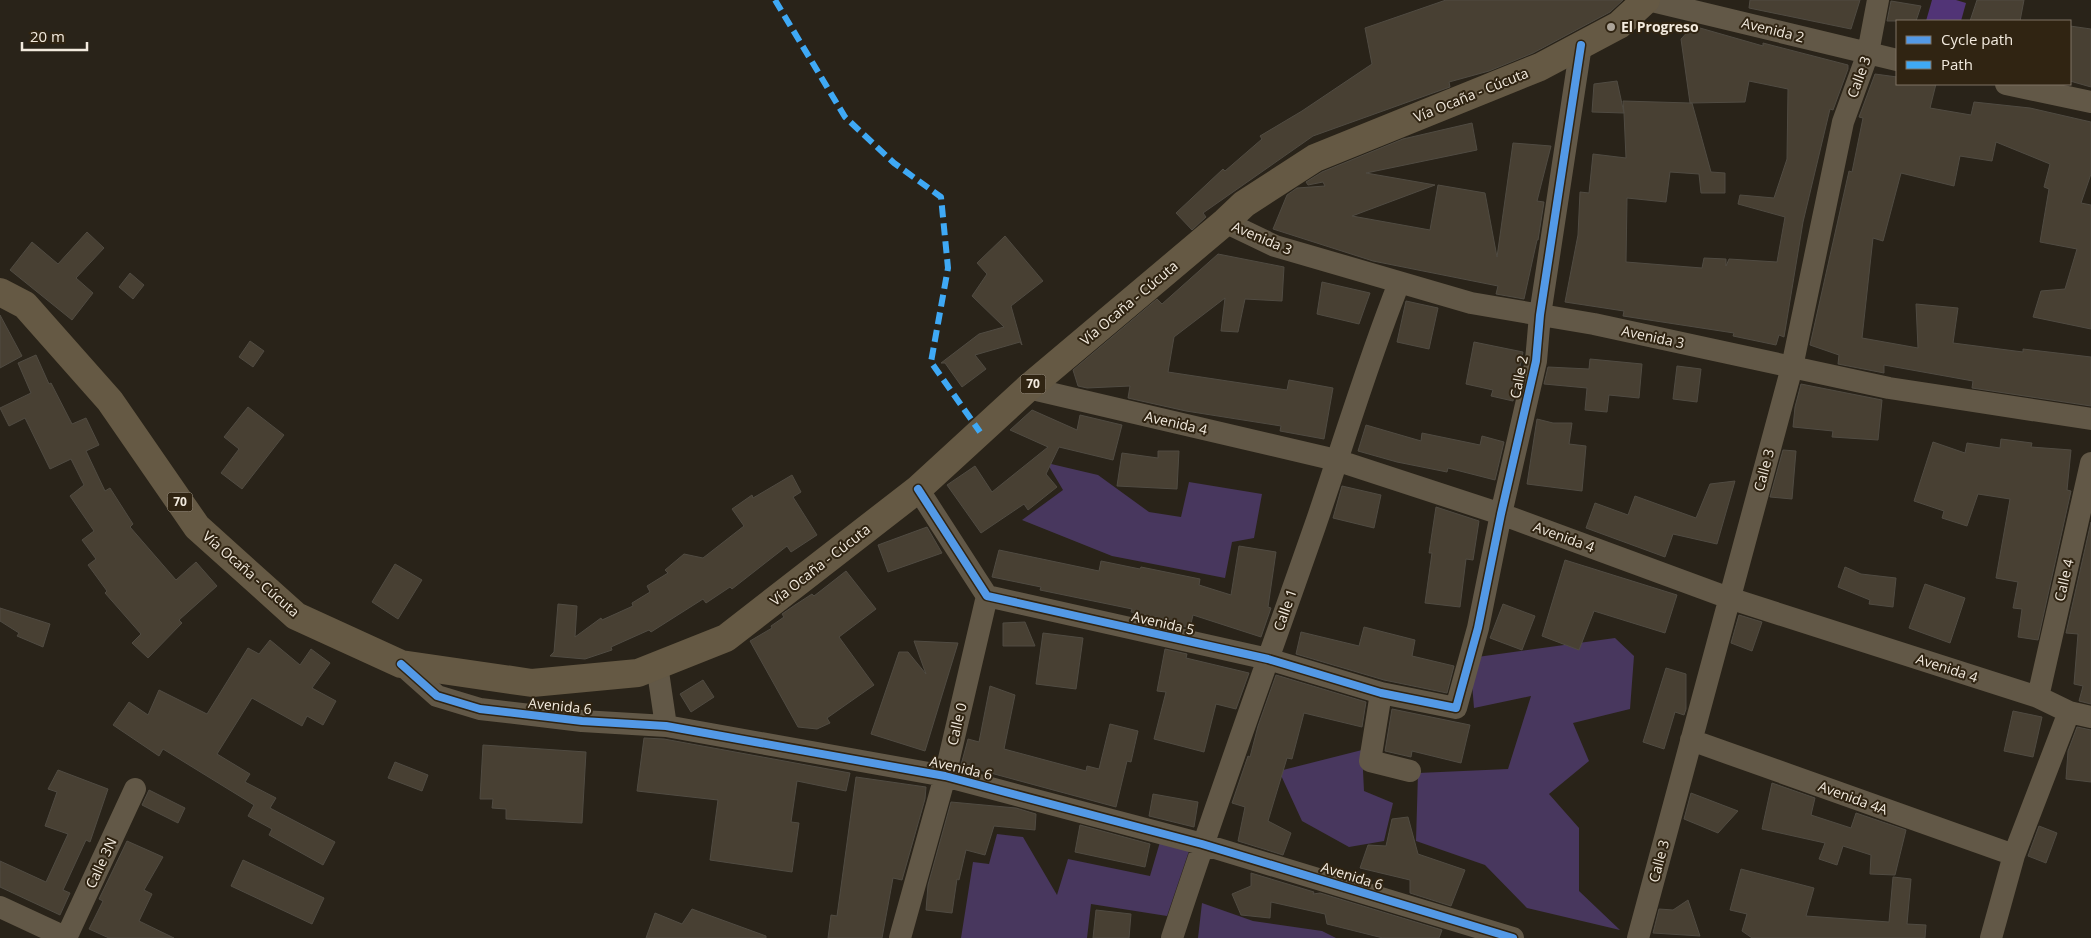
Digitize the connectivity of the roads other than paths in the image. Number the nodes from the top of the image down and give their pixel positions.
1 (1647, 0) edge
2 (1878, 0) edge
3 (1581, 45) junction
4 (1868, 54) junction
5 (1896, 60) edge
6 (2011, 85) edge
7 (2091, 102) edge
8 (1225, 222) junction
9 (1399, 283) junction
10 (0, 292) edge
11 (1540, 315) junction
12 (1792, 366) junction
13 (1028, 388) junction
14 (2091, 419) edge
15 (1336, 460) junction
16 (2091, 462) edge
17 (918, 489) junction
18 (1501, 514) junction
19 (987, 596) junction
20 (1730, 598) junction
21 (1268, 659) junction
22 (401, 664) junction
23 (657, 665) junction
24 (1381, 693) junction
25 (2038, 697) junction
26 (1456, 708) joint
27 (2069, 712) junction
28 (2091, 717) edge
29 (666, 726) junction
30 (1691, 740) junction
31 (1410, 771) dead end
32 (945, 776) junction
33 (135, 789) dead end
34 (1202, 844) junction
35 (2014, 855) junction
36 (0, 907) edge
37 (66, 938) edge
38 (900, 938) edge
39 (1172, 938) edge
40 (1513, 938) edge
41 (1638, 938) edge
42 (1990, 938) edge

1 - 3 main road, Vía Ocaña - Cúcuta / 70
1 - 4 street, Avenida 2
2 - 4 street, Calle 3
3 - 8 main road, Vía Ocaña - Cúcuta / 70
3 - 11 street, Calle 2
4 - 5 street, Avenida 2
4 - 12 street, Calle 3
6 - 7 street
8 - 9 street, Avenida 3
8 - 13 main road, Vía Ocaña - Cúcuta / 70
9 - 11 street, Avenida 3
9 - 15 street, Calle 1
10 - 22 main road, Vía Ocaña - Cúcuta / 70
11 - 12 street, Avenida 3
11 - 18 street, Calle 2
12 - 14 street, Avenida 3
12 - 20 street, Calle 3
13 - 15 street, Avenida 4
13 - 17 main road, Vía Ocaña - Cúcuta / 70
15 - 18 street, Avenida 4
15 - 21 street, Calle 1
16 - 25 street, Calle 4
17 - 19 street
17 - 23 main road, Vía Ocaña - Cúcuta / 70
18 - 20 street, Avenida 4
18 - 26 street, Calle 2
19 - 21 street, Avenida 5
19 - 32 street, Calle 0
20 - 25 street, Avenida 4
20 - 30 street, Calle 3
21 - 24 street, Avenida 5
21 - 34 street, Calle 1
22 - 23 main road, Vía Ocaña - Cúcuta / 70
22 - 29 street, Avenida 6
23 - 29 street
24 - 26 street, Avenida 5
24 - 31 street
25 - 27 street, Avenida 4
27 - 28 street, Avenida 4
27 - 35 street
29 - 32 street, Avenida 6
30 - 35 street, Avenida 4A
30 - 41 street, Calle 3
32 - 34 street, Avenida 6
32 - 38 street, Calle 0
33 - 37 street, Calle 3N
34 - 39 street, Calle 1
34 - 40 street, Avenida 6
35 - 42 street
36 - 37 street

